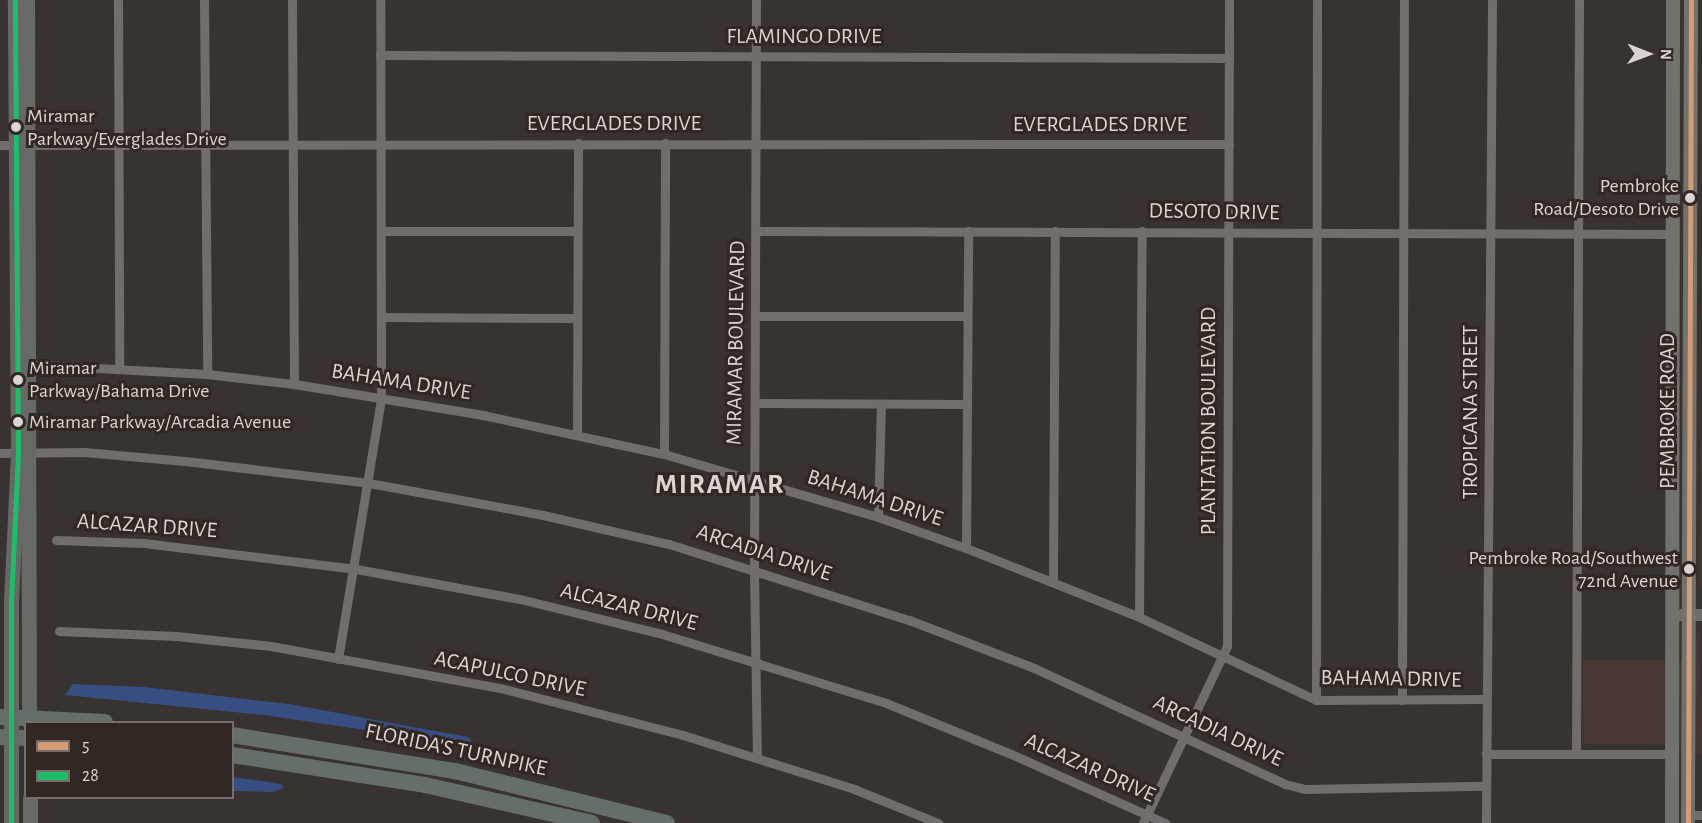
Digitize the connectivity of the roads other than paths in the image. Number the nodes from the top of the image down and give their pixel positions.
1 (15, 0) edge
2 (27, 0) edge
3 (118, 0) edge
4 (204, 0) edge
5 (292, 0) edge
6 (380, 0) edge
7 (756, 0) edge
8 (1229, 0) edge
9 (1317, 0) edge
10 (1404, 0) edge
11 (1492, 0) edge
12 (1579, 0) edge
13 (1673, 0) edge
14 (1691, 0) edge
15 (380, 56) junction
16 (756, 56) junction
17 (1229, 58) junction
18 (292, 143) junction
19 (380, 143) junction
20 (578, 143) junction
21 (665, 143) junction
22 (206, 144) junction
23 (756, 144) junction
24 (1229, 144) junction
25 (0, 145) edge
26 (22, 145) junction
27 (119, 145) junction
28 (381, 231) junction
29 (577, 231) junction
30 (757, 231) junction
31 (968, 231) junction
32 (1055, 231) junction
33 (1142, 231) junction
34 (1229, 231) junction
35 (1404, 232) junction
36 (1578, 232) junction
37 (1316, 233) junction
38 (1491, 233) junction
39 (1671, 234) junction
40 (755, 316) junction
41 (968, 316) junction
42 (381, 317) junction
43 (577, 318) junction
44 (1671, 339) junction
45 (1689, 344) junction
46 (24, 364) junction
47 (119, 368) junction
48 (207, 374) junction
49 (294, 384) junction
50 (381, 398) junction
51 (755, 403) junction
52 (880, 404) junction
53 (966, 404) junction
54 (1689, 428) junction
55 (577, 434) junction
56 (0, 453) edge
57 (24, 453) junction
58 (664, 454) junction
59 (754, 480) junction
60 (369, 483) junction
61 (878, 517) junction
62 (56, 540) dead end
63 (966, 548) junction
64 (356, 569) junction
65 (754, 570) junction
66 (1053, 582) junction
67 (1673, 615) junction
68 (1695, 615) edge
69 (1139, 617) junction
70 (59, 631) dead end
71 (1223, 657) junction
72 (338, 659) junction
73 (756, 661) junction
74 (1485, 699) junction
75 (1316, 700) junction
76 (1402, 700) junction
77 (0, 717) edge
78 (29, 721) edge
79 (70, 721) edge
80 (234, 735) edge
81 (1184, 735) junction
82 (0, 737) edge
83 (24, 738) edge
84 (1576, 753) junction
85 (1486, 754) junction
86 (1670, 754) junction
87 (234, 755) edge
88 (757, 758) junction
89 (1485, 786) junction
90 (30, 799) edge
91 (1145, 819) edge
92 (1689, 819) edge
93 (11, 823) edge
94 (30, 823) edge
95 (592, 823) edge
96 (668, 823) edge
97 (938, 823) edge
98 (1165, 823) edge
99 (1486, 823) edge
100 (1672, 823) edge

1 - 26 main road
2 - 26 main road
3 - 27 street
4 - 22 street
5 - 18 street
6 - 15 street
7 - 16 street, MIRAMAR BOULEVARD
8 - 17 street, PLANTATION BOULEVARD
9 - 37 street
10 - 35 street
11 - 38 street, TROPICANA STREET
12 - 36 street
13 - 39 main road, PEMBROKE ROAD
14 - 45 main road, PEMBROKE ROAD
15 - 16 street, FLAMINGO DRIVE
15 - 19 street
16 - 17 street, FLAMINGO DRIVE
16 - 23 street, MIRAMAR BOULEVARD
17 - 24 street, PLANTATION BOULEVARD
18 - 19 street, EVERGLADES DRIVE
18 - 22 street, EVERGLADES DRIVE
18 - 49 street
19 - 20 street, EVERGLADES DRIVE
19 - 28 street
20 - 21 street, EVERGLADES DRIVE
20 - 29 street
21 - 23 street, EVERGLADES DRIVE
21 - 58 street
22 - 27 street, EVERGLADES DRIVE
22 - 48 street
23 - 24 street, EVERGLADES DRIVE
23 - 30 street, MIRAMAR BOULEVARD
24 - 34 street, PLANTATION BOULEVARD
25 - 26 street, EVERGLADES DRIVE
26 - 27 street, EVERGLADES DRIVE
26 - 46 main road
27 - 47 street
28 - 29 street
28 - 42 street
29 - 43 street
30 - 31 street, DESOTO DRIVE
30 - 40 street, MIRAMAR BOULEVARD
31 - 32 street, DESOTO DRIVE
31 - 41 street
32 - 33 street, DESOTO DRIVE
32 - 66 street
33 - 34 street, DESOTO DRIVE
33 - 69 street
34 - 37 street, DESOTO DRIVE
34 - 71 street, PLANTATION BOULEVARD
35 - 37 street, DESOTO DRIVE
35 - 38 street, DESOTO DRIVE
35 - 76 street
36 - 38 street, DESOTO DRIVE
36 - 39 street, DESOTO DRIVE
36 - 84 street
37 - 75 street
38 - 74 street, TROPICANA STREET
39 - 44 main road, PEMBROKE ROAD
39 - 45 main road
40 - 41 street
40 - 51 street, MIRAMAR BOULEVARD
41 - 53 street
42 - 43 street
42 - 50 street
43 - 55 street
44 - 54 main road
44 - 67 main road, PEMBROKE ROAD
45 - 54 main road, PEMBROKE ROAD
46 - 47 street, BAHAMA DRIVE
46 - 57 main road
47 - 48 street, BAHAMA DRIVE
48 - 49 street, BAHAMA DRIVE
49 - 50 street, BAHAMA DRIVE
50 - 55 street, BAHAMA DRIVE
50 - 60 street
51 - 52 street
51 - 59 street, MIRAMAR BOULEVARD
52 - 53 street
52 - 61 street
53 - 63 street
54 - 68 main road, PEMBROKE ROAD
55 - 58 street, BAHAMA DRIVE
56 - 57 street, ARCADIA DRIVE
57 - 60 street, ARCADIA DRIVE
57 - 78 main road
57 - 93 main road
58 - 59 street, BAHAMA DRIVE
59 - 61 street, BAHAMA DRIVE
59 - 65 street, MIRAMAR BOULEVARD
60 - 64 street
60 - 65 street, ARCADIA DRIVE
61 - 63 street, BAHAMA DRIVE
62 - 64 street, ALCAZAR DRIVE
63 - 66 street, BAHAMA DRIVE
64 - 72 street
64 - 73 street, ALCAZAR DRIVE
65 - 73 street, MIRAMAR BOULEVARD
65 - 81 street, ARCADIA DRIVE
66 - 69 street, BAHAMA DRIVE
67 - 68 street
67 - 86 main road, PEMBROKE ROAD
68 - 92 main road, PEMBROKE ROAD
69 - 71 street, BAHAMA DRIVE
70 - 72 street, ACAPULCO DRIVE
71 - 75 street, BAHAMA DRIVE
71 - 81 street, PLANTATION BOULEVARD
72 - 88 street, ACAPULCO DRIVE
73 - 88 street, MIRAMAR BOULEVARD
73 - 91 street, ALCAZAR DRIVE
74 - 76 street, BAHAMA DRIVE
74 - 85 street, TROPICANA STREET
75 - 76 street, BAHAMA DRIVE
77 - 79 highway
80 - 96 highway, FLORIDA'S TURNPIKE
81 - 89 street, ARCADIA DRIVE
81 - 91 street, PLANTATION BOULEVARD
82 - 83 highway
84 - 85 street
84 - 86 street
85 - 89 street, TROPICANA STREET
86 - 92 main road
86 - 100 main road, PEMBROKE ROAD
87 - 95 highway, FLORIDA'S TURNPIKE
88 - 97 street, ACAPULCO DRIVE
89 - 99 street, TROPICANA STREET
90 - 94 main road
91 - 98 street, ALCAZAR DRIVE

